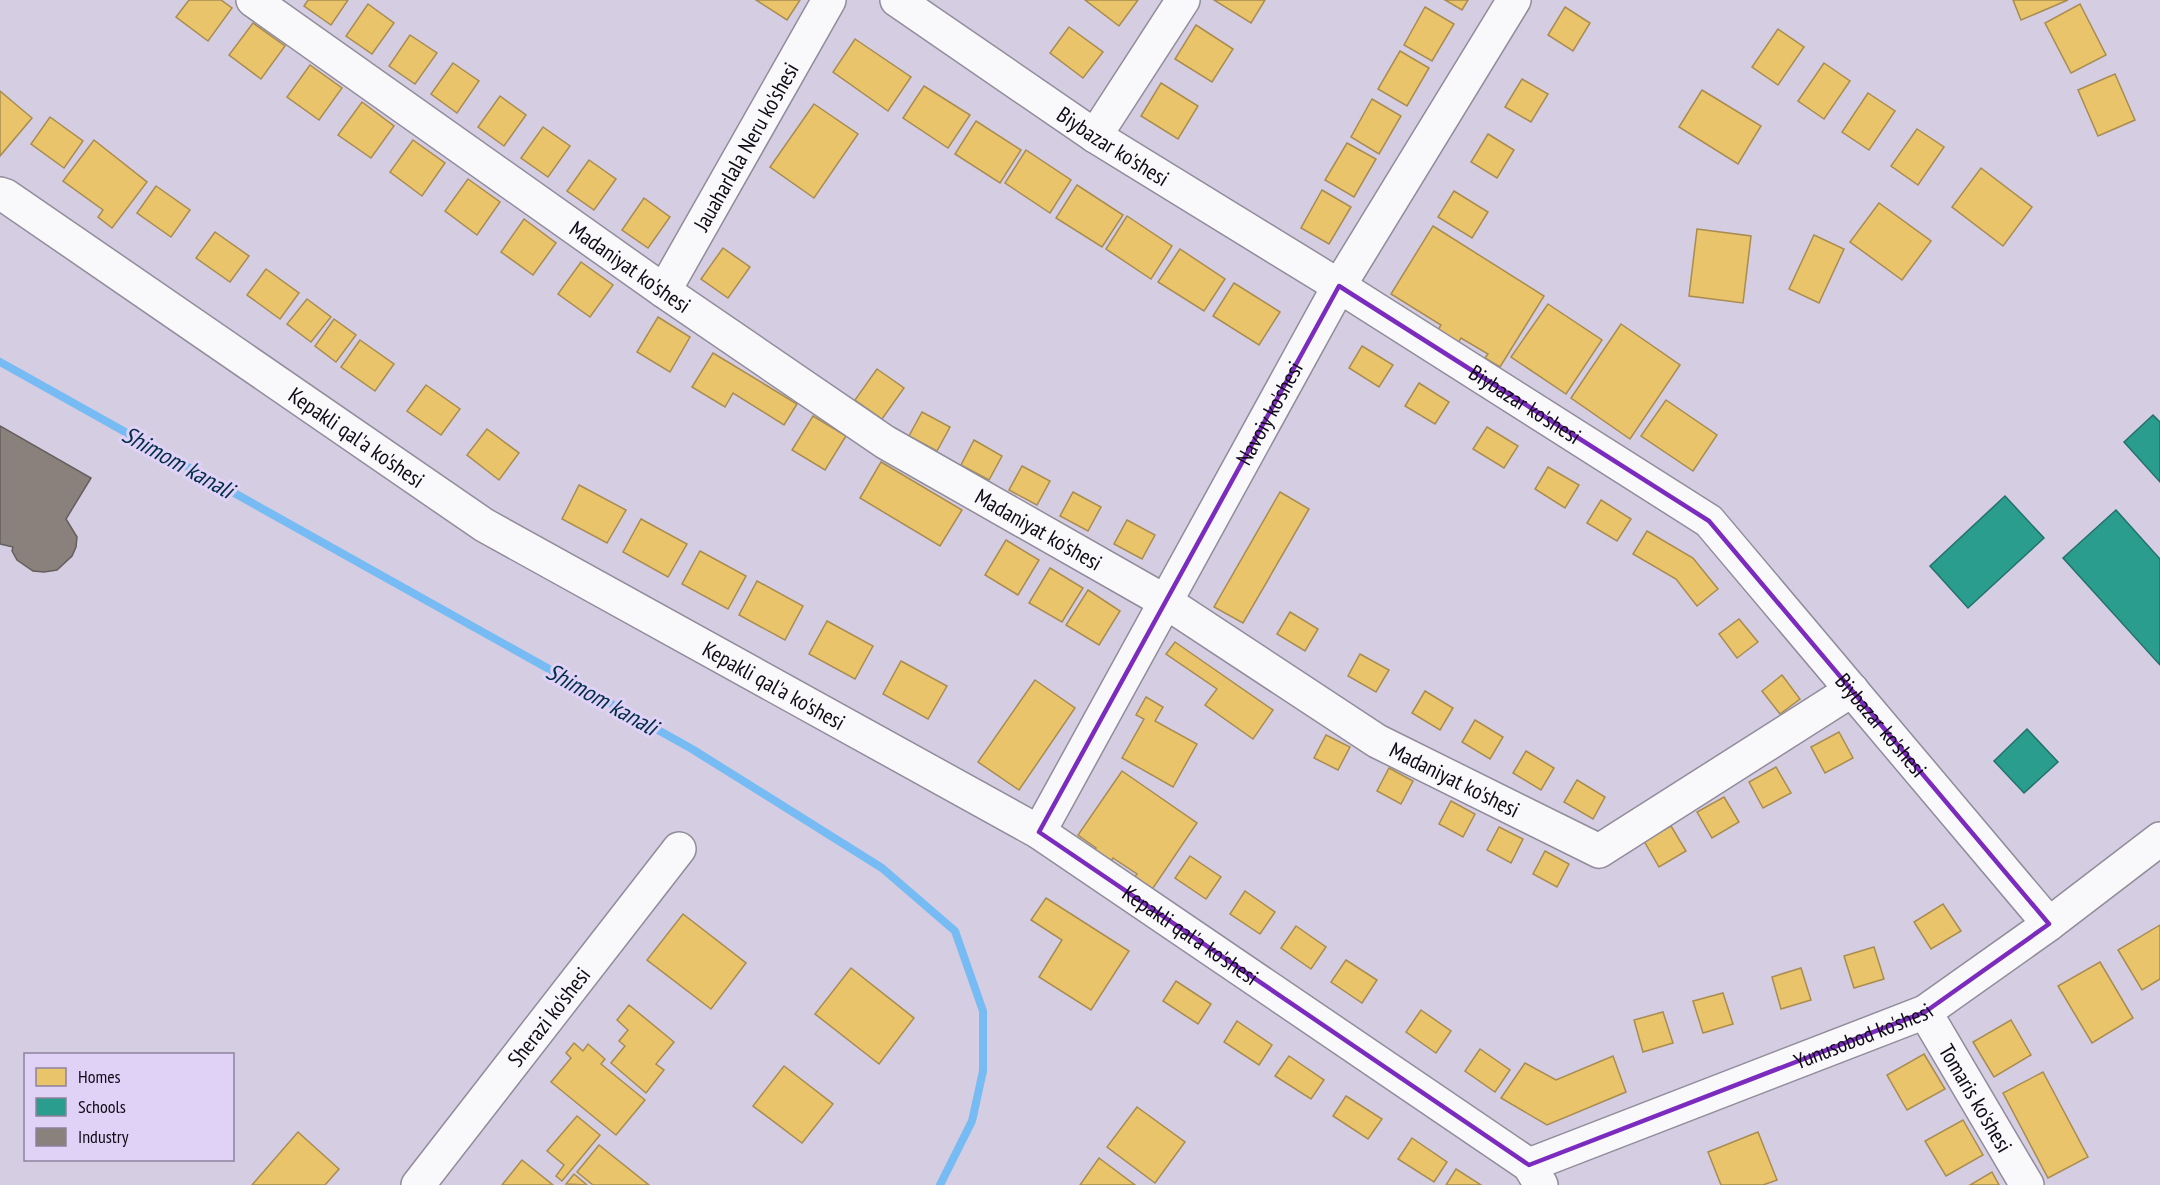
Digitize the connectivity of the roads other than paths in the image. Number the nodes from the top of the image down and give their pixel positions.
1 (253, 0) edge
2 (829, 0) edge
3 (897, 0) edge
4 (1183, 0) edge
5 (1514, 0) edge
6 (1095, 136) junction
7 (0, 194) edge
8 (1340, 286) junction
9 (664, 291) junction
10 (1166, 602) junction
11 (1852, 690) junction
12 (1039, 832) junction
13 (2160, 839) edge
14 (679, 849) dead end
15 (2049, 924) junction
16 (1925, 1012) junction
17 (1535, 1175) edge
18 (418, 1185) edge
19 (2027, 1185) edge

1 - 9 street, Madaniyat ko'shesi
2 - 9 street, Jauaharlala Neru ko'shesi
3 - 6 street, Biybazar ko'shesi
4 - 6 street
5 - 8 street, Navoiy ko'shesi
6 - 8 street, Biybazar ko'shesi
7 - 12 street, Kepakli qal'a ko'shesi
8 - 10 street, Navoiy ko'shesi
8 - 11 street, Biybazar ko'shesi
9 - 10 street, Madaniyat ko'shesi
10 - 11 street, Madaniyat ko'shesi
10 - 12 street, Navoiy ko'shesi
11 - 15 street, Biybazar ko'shesi
12 - 17 street, Kepakli qal'a ko'shesi
13 - 15 street, Yunusobod ko'shesi
14 - 18 street, Sherazi ko'shesi
15 - 16 street, Yunusobod ko'shesi
16 - 17 street, Yunusobod ko'shesi
16 - 19 street, Tomaris ko'shesi

